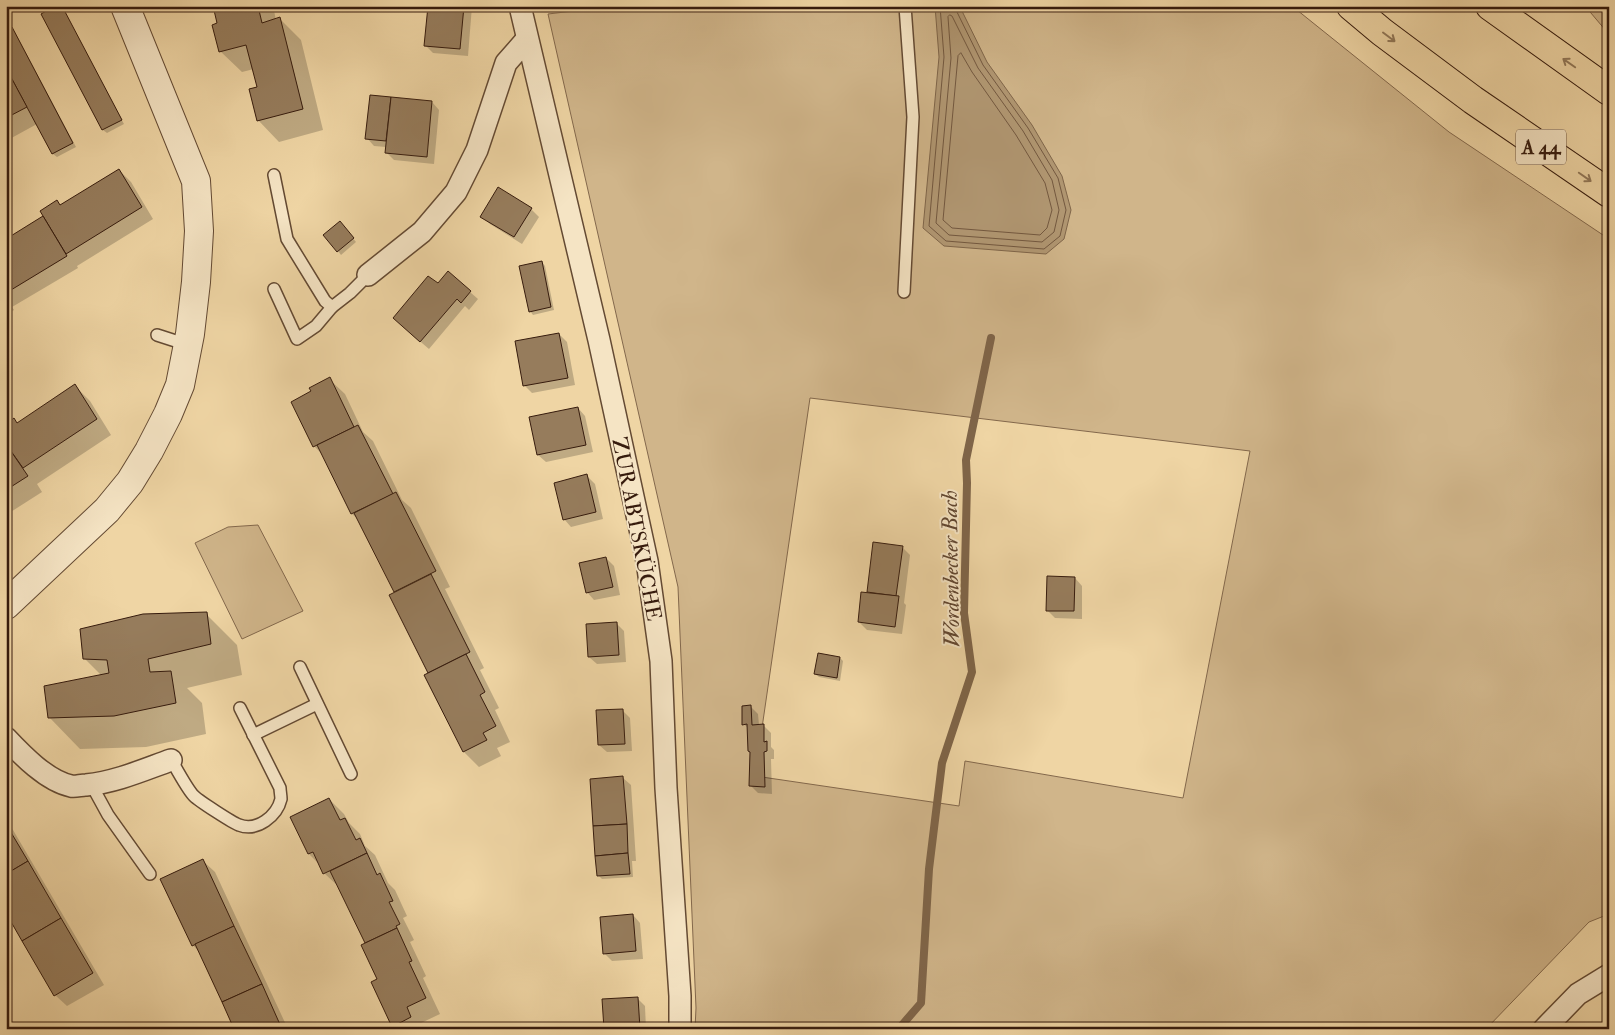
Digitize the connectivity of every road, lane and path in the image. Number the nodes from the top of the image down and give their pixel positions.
1 (125, 6) edge
2 (520, 6) edge
3 (904, 6) edge
4 (1351, 6) edge
5 (1490, 6) edge
6 (527, 39) junction
7 (1609, 91) edge
8 (274, 175) dead end
9 (1609, 193) edge
10 (368, 275) joint
11 (274, 289) dead end
12 (904, 292) dead end
13 (332, 307) junction
14 (157, 335) dead end
15 (188, 345) junction
16 (6, 606) edge
17 (300, 667) dead end
18 (317, 704) junction
19 (240, 708) dead end
20 (253, 735) junction
21 (6, 738) edge
22 (171, 760) joint
23 (351, 774) dead end
24 (91, 784) junction
25 (150, 874) dead end
26 (1609, 976) edge
27 (680, 1029) edge
28 (1544, 1029) edge

1 - 15 street
2 - 6 street, ZUR ABTSKÜCHE
3 - 12 lane
4 -> 9 highway, A 44
7 -> 5 highway
6 - 10 street
6 - 27 street, ZUR ABTSKÜCHE
8 - 13 lane
10 - 13 lane
11 - 13 lane
14 - 15 lane
15 - 16 street
17 - 18 lane
18 - 20 lane
18 - 23 lane
19 - 20 lane
20 - 22 lane
21 - 24 street
22 - 24 street
24 - 25 lane
26 - 28 street

